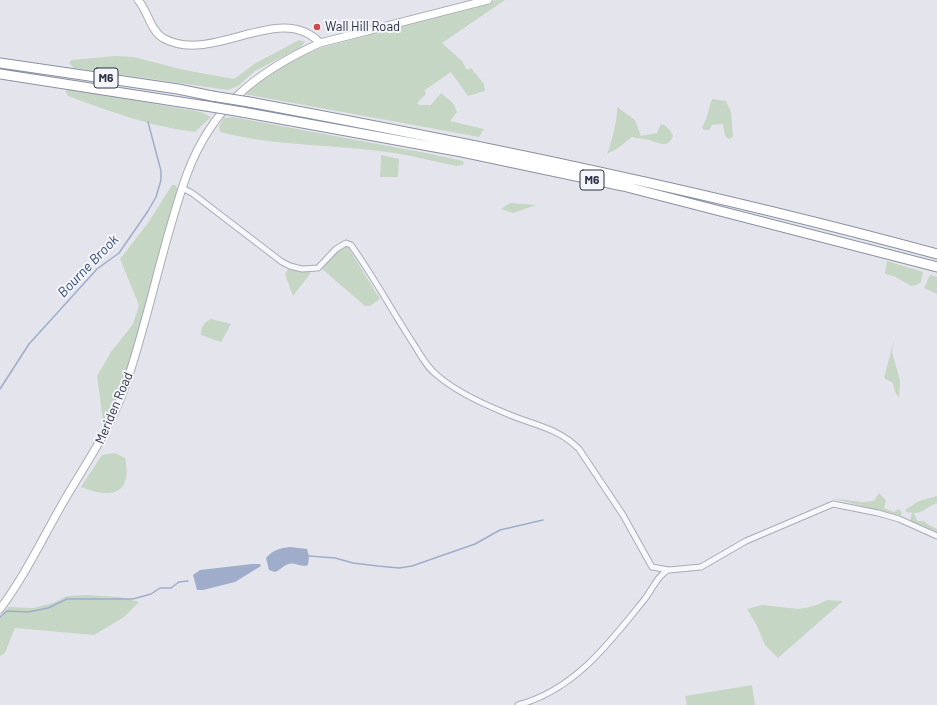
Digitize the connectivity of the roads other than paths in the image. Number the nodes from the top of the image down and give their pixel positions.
1 (138, 0) edge
2 (488, 0) edge
3 (311, 26) dead end
4 (202, 37) dead end
5 (320, 43) junction
6 (0, 63) edge
7 (0, 74) edge
8 (182, 188) junction
9 (937, 254) edge
10 (937, 267) edge
11 (937, 536) edge
12 (652, 567) junction
13 (669, 570) junction
14 (660, 576) junction
15 (0, 609) edge
16 (518, 705) edge

1 - 4 main road
2 - 5 main road, Meriden Road
3 - 5 main road
5 - 8 main road, Meriden Road
6 - 9 highway, M6, bridge
7 - 10 highway, M6, bridge
8 - 12 street
8 - 15 main road, Meriden Road
11 - 13 street
12 - 13 street
12 - 14 street
13 - 14 street
14 - 16 street

